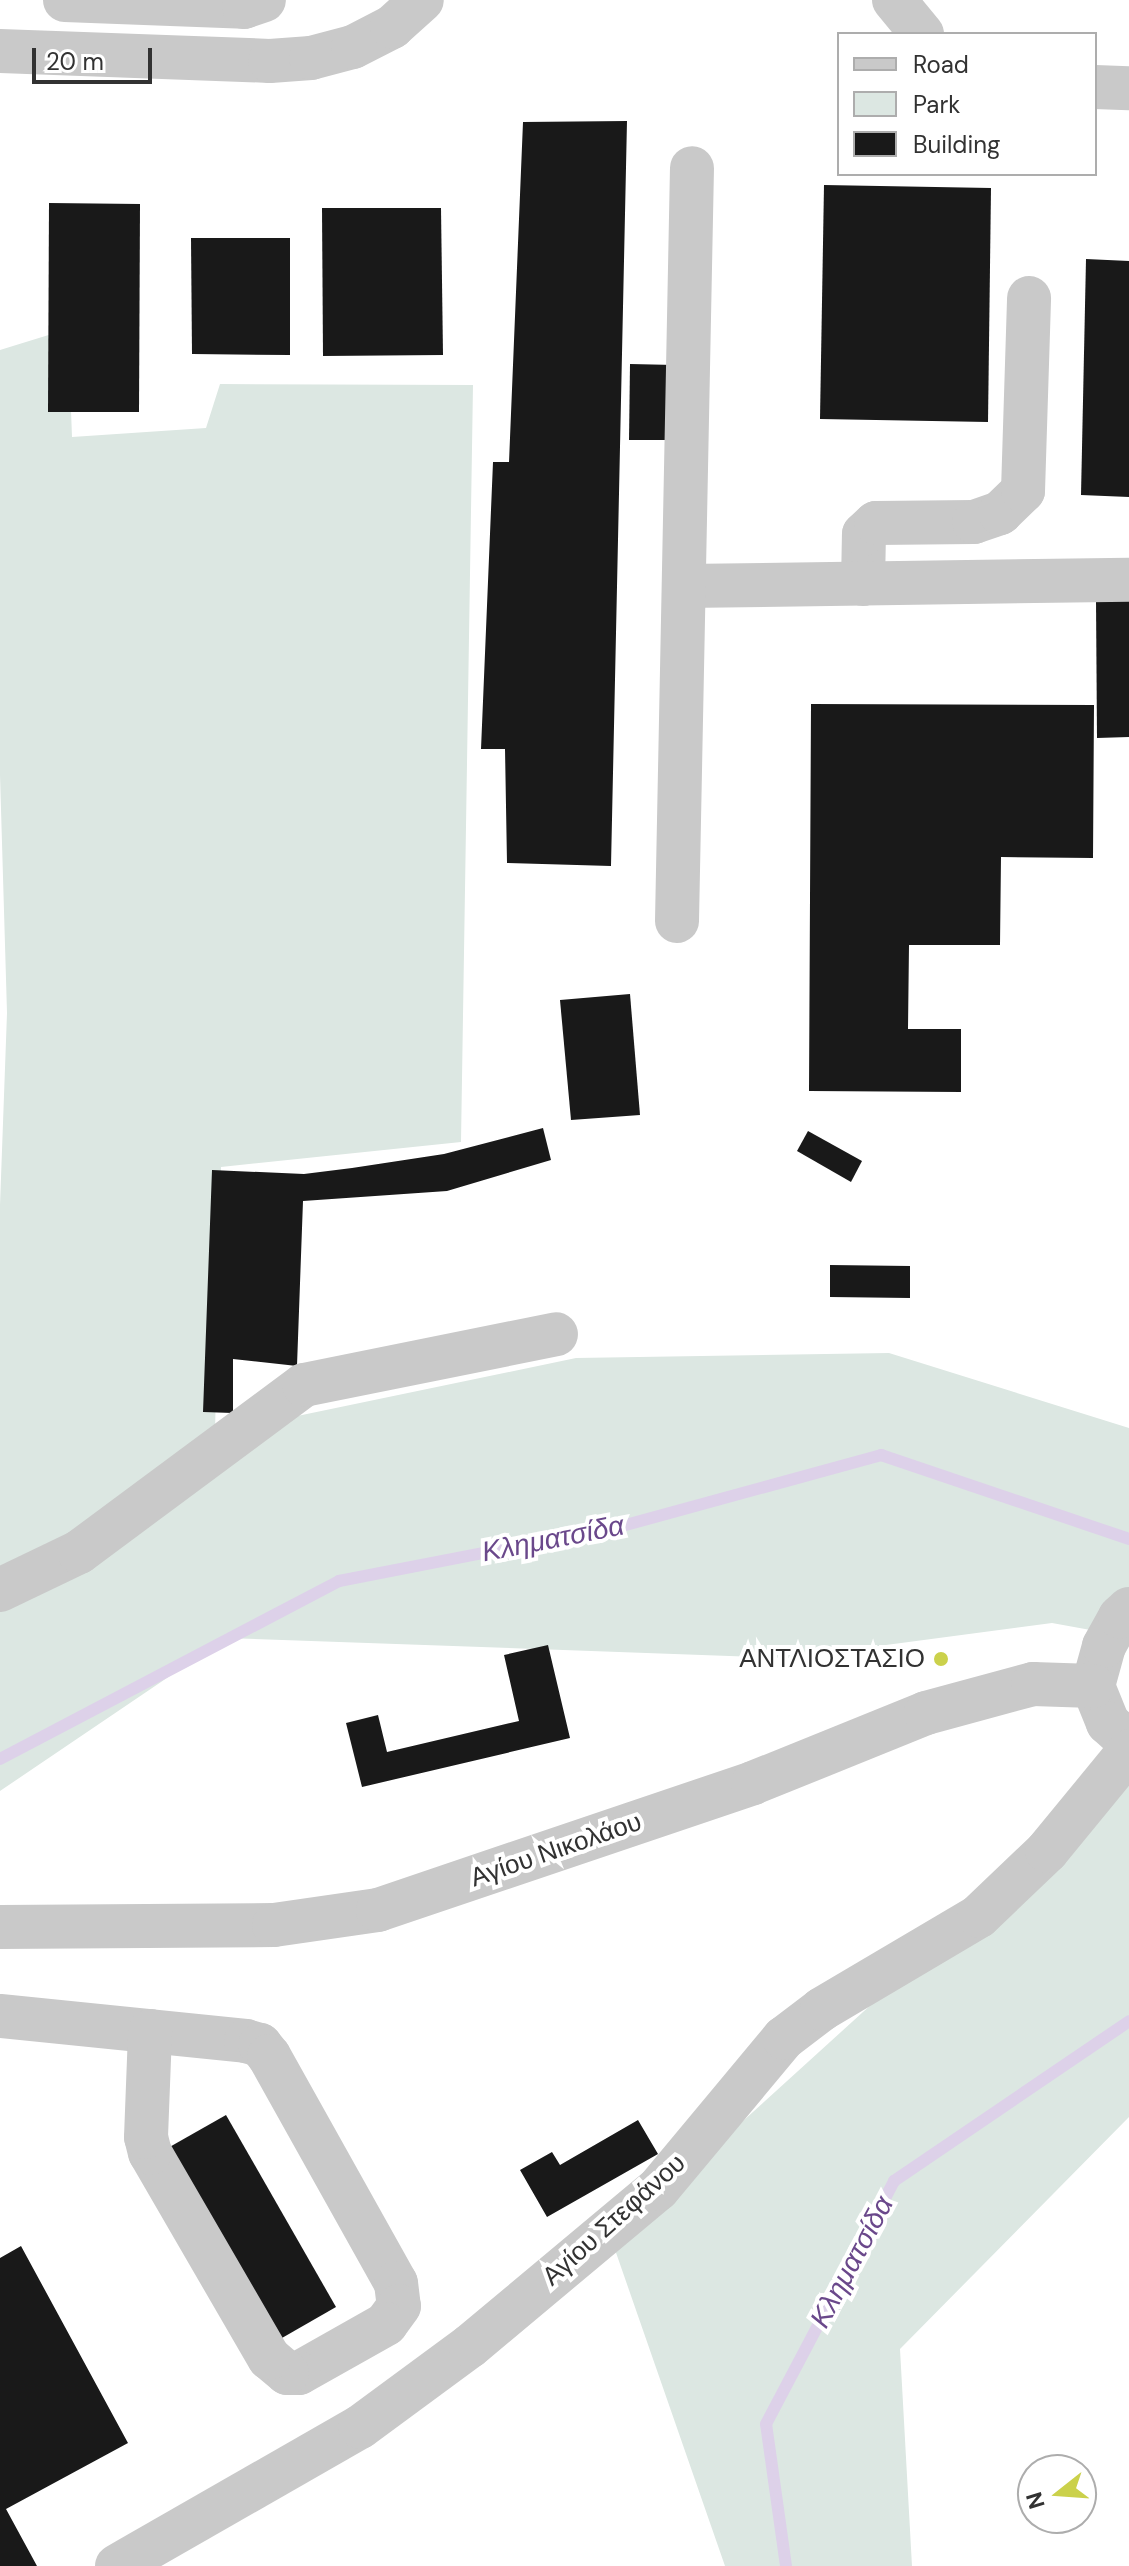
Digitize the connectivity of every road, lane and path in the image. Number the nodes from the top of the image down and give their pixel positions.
1 (65, 0) edge
2 (264, 0) edge
3 (422, 0) edge
4 (894, 0) edge
5 (920, 32) edge
6 (0, 51) edge
7 (1097, 87) edge
8 (1129, 88) edge
9 (692, 168) dead end
10 (1029, 298) dead end
11 (1129, 580) edge
12 (863, 584) junction
13 (684, 586) junction
14 (677, 921) dead end
15 (556, 1334) dead end
16 (0, 1590) edge
17 (1129, 1609) edge
18 (1093, 1686) junction
19 (1129, 1742) edge
20 (1129, 1751) edge
21 (0, 1927) edge
22 (0, 2016) edge
23 (150, 2031) junction
24 (117, 2566) edge

1 - 2 street
3 - 6 street
4 - 5 street
7 - 8 street
9 - 13 street
10 - 12 street
11 - 12 street
12 - 13 street
13 - 14 street
15 - 16 street
17 - 18 street
18 - 19 street
18 - 21 street, Αγίου Νικολάου
20 - 24 street, Αγίου Στεφάνου
22 - 23 street
23 - 23 street

